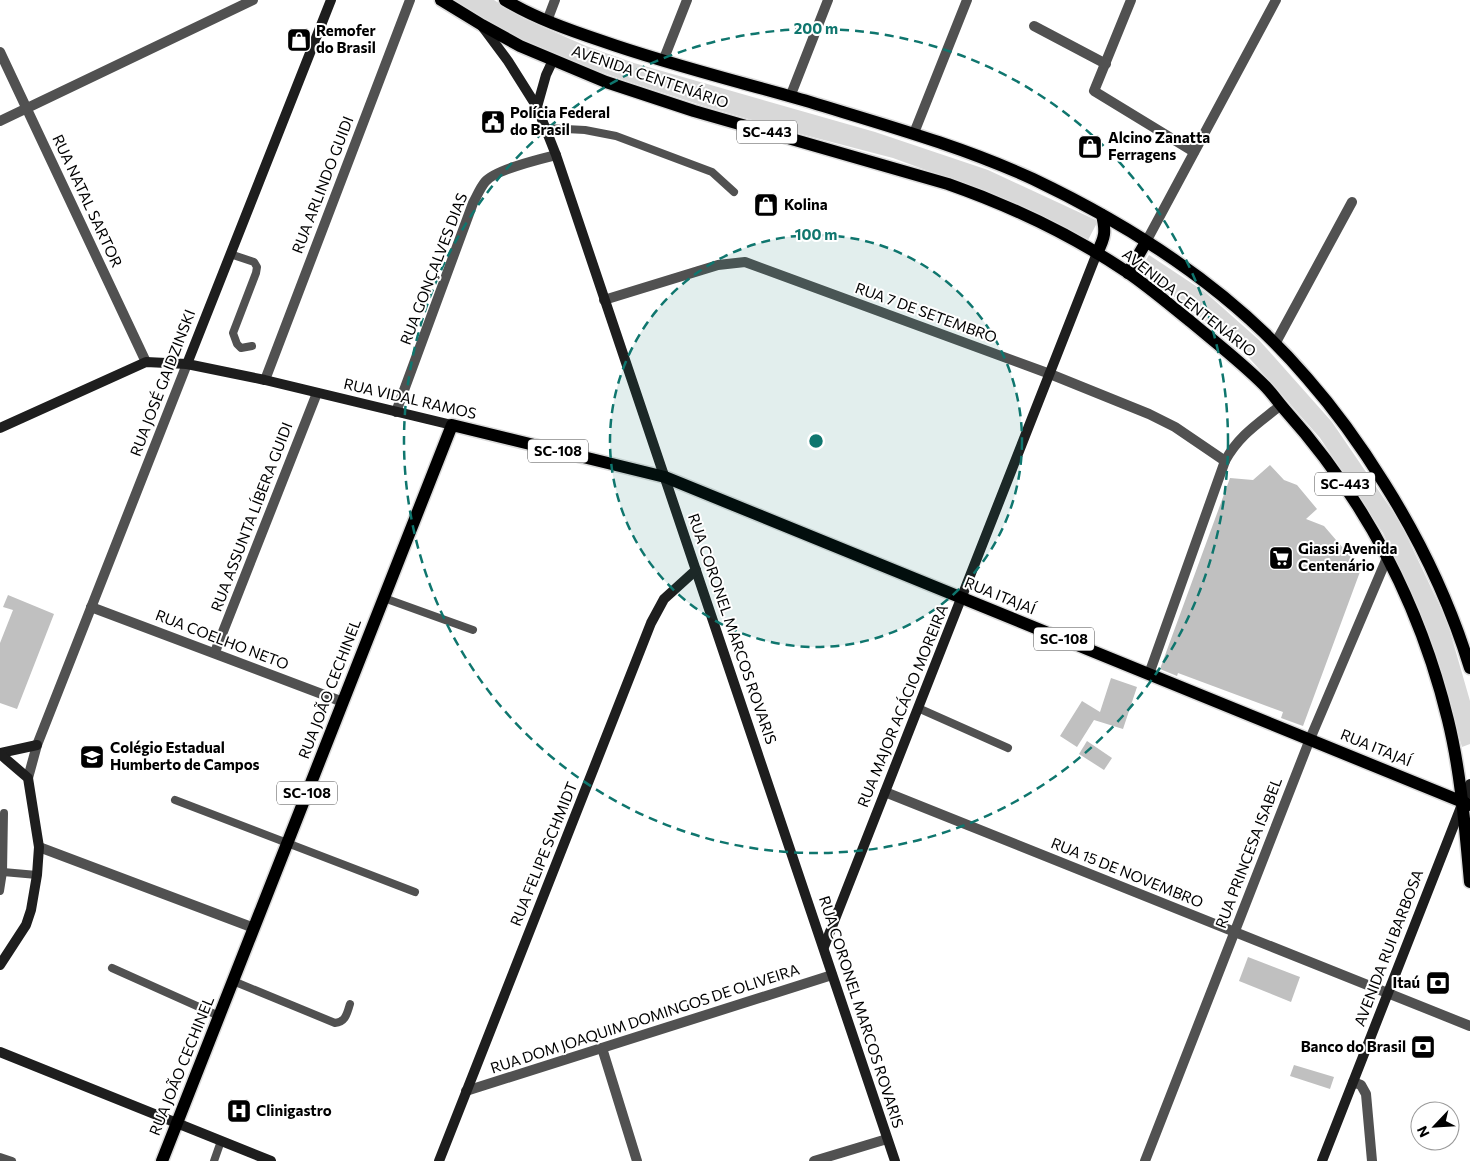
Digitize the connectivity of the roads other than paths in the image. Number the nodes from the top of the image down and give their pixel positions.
1 (253, 0) edge
2 (331, 0) edge
3 (410, 0) edge
4 (441, 0) edge
5 (505, 0) edge
6 (555, 0) edge
7 (687, 0) edge
8 (828, 0) edge
9 (966, 0) edge
10 (1131, 0) edge
11 (1276, 0) edge
12 (547, 21) junction
13 (482, 25) junction
14 (1034, 26) dead end
15 (0, 52) edge
16 (553, 60) junction
17 (663, 61) junction
18 (1106, 64) junction
19 (790, 97) junction
20 (537, 107) junction
21 (26, 108) junction
22 (0, 121) edge
23 (546, 128) junction
24 (914, 133) junction
25 (1194, 152) junction
26 (556, 155) junction
27 (734, 192) dead end
28 (1352, 202) dead end
29 (1102, 215) junction
30 (1146, 242) junction
31 (1097, 253) junction
32 (230, 254) junction
33 (1128, 273) junction
34 (604, 300) junction
35 (1275, 344) junction
36 (252, 346) dead end
37 (146, 362) junction
38 (187, 364) junction
39 (1050, 374) junction
40 (265, 380) junction
41 (316, 393) junction
42 (1281, 405) junction
43 (396, 412) junction
44 (452, 425) junction
45 (0, 428) edge
46 (1225, 461) junction
47 (665, 477) junction
48 (1387, 558) junction
49 (696, 570) junction
50 (384, 598) junction
51 (961, 598) junction
52 (91, 607) junction
53 (473, 630) dead end
54 (215, 652) junction
55 (1470, 668) edge
56 (1150, 674) junction
57 (343, 702) junction
58 (918, 708) junction
59 (1310, 739) junction
60 (37, 745) junction
61 (1008, 748) dead end
62 (0, 753) edge
63 (28, 778) junction
64 (1470, 784) edge
65 (885, 792) junction
66 (175, 800) dead end
67 (1466, 803) edge
68 (4, 813) dead end
69 (288, 843) junction
70 (40, 847) junction
71 (3, 872) junction
72 (37, 875) junction
73 (1470, 882) edge
74 (0, 891) edge
75 (415, 892) dead end
76 (254, 928) junction
77 (1234, 932) junction
78 (824, 947) junction
79 (0, 965) edge
80 (112, 968) dead end
81 (832, 975) junction
82 (233, 982) junction
83 (1387, 993) junction
84 (350, 1004) dead end
85 (220, 1016) junction
86 (1470, 1026) edge
87 (602, 1048) junction
88 (0, 1052) edge
89 (1353, 1082) junction
90 (466, 1091) junction
91 (178, 1123) junction
92 (887, 1138) junction
93 (220, 1142) junction
94 (0, 1157) edge
95 (12, 1161) edge
96 (162, 1161) edge
97 (214, 1161) edge
98 (271, 1161) edge
99 (439, 1161) edge
100 (638, 1161) edge
101 (814, 1161) edge
102 (895, 1161) edge
103 (1145, 1161) edge
104 (1322, 1161) edge
105 (1372, 1161) edge

1 - 21 street
2 - 32 street, RUA JOSÉ GAIDZINSKI
3 - 40 street, RUA ARLINDO GUIDI
4 - 13 main road, AVENIDA CENTENÁRIO / SC-443
5 - 12 main road, AVENIDA CENTENÁRIO
6 - 12 street
7 - 17 street
8 - 19 street
9 - 24 street
10 - 18 street
11 - 25 street
12 - 17 main road, AVENIDA CENTENÁRIO
13 - 16 main road, AVENIDA CENTENÁRIO / SC-443
13 - 20 street, RUA CORONEL MARCOS ROVARIS
14 - 18 street
15 - 21 street, RUA NATAL SARTOR
16 - 20 street
16 - 31 main road, AVENIDA CENTENÁRIO / SC-443
17 - 19 main road, AVENIDA CENTENÁRIO
18 - 25 street
19 - 24 main road, AVENIDA CENTENÁRIO
20 - 23 street, RUA CORONEL MARCOS ROVARIS
21 - 22 street
21 - 37 street, RUA NATAL SARTOR
23 - 26 street, RUA CORONEL MARCOS ROVARIS
23 - 27 lane
24 - 29 main road, AVENIDA CENTENÁRIO
25 - 30 street
26 - 34 street, RUA CORONEL MARCOS ROVARIS
26 - 43 street, RUA GONÇALVES DIAS
28 - 35 street
29 - 30 main road, AVENIDA CENTENÁRIO
29 - 31 main road
30 - 33 main road
30 - 35 main road, AVENIDA CENTENÁRIO
31 - 33 main road, AVENIDA CENTENÁRIO / SC-443
31 - 39 street, RUA MAJOR ACÁCIO MOREIRA
32 - 36 lane
32 - 38 street, RUA JOSÉ GAIDZINSKI
33 - 42 main road, AVENIDA CENTENÁRIO / SC-443
34 - 39 street, RUA 7 DE SETEMBRO
34 - 47 street, RUA CORONEL MARCOS ROVARIS
35 - 55 main road, AVENIDA CENTENÁRIO
37 - 38 street, RUA VIDAL RAMOS
37 - 45 street
38 - 40 street, RUA VIDAL RAMOS
38 - 52 street, RUA JOSÉ GAIDZINSKI
39 - 46 street, RUA 7 DE SETEMBRO
39 - 51 street, RUA MAJOR ACÁCIO MOREIRA
40 - 41 street, RUA VIDAL RAMOS
41 - 43 street, RUA VIDAL RAMOS
41 - 54 street, RUA ASSUNTA LÍBERA GUIDI
42 - 46 street
42 - 48 main road, AVENIDA CENTENÁRIO / SC-443
43 - 44 street, RUA VIDAL RAMOS
44 - 47 main road, RUA VIDAL RAMOS / SC-108
44 - 50 main road, RUA JOÃO CECHINEL / SC-108
46 - 56 street
47 - 49 street, RUA CORONEL MARCOS ROVARIS
47 - 51 main road, RUA ITAJAÍ / SC-108
48 - 59 street, RUA PRINCESA ISABEL
48 - 67 main road, AVENIDA CENTENÁRIO / SC-443
49 - 78 street, RUA CORONEL MARCOS ROVARIS
49 - 90 street, RUA FELIPE SCHMIDT
50 - 53 lane
50 - 57 main road, RUA JOÃO CECHINEL / SC-108
51 - 56 main road, RUA ITAJAÍ / SC-108
51 - 58 street, RUA MAJOR ACÁCIO MOREIRA
52 - 54 street, RUA COELHO NETO
52 - 60 street, RUA JOSÉ GAIDZINSKI
54 - 57 street, RUA COELHO NETO
56 - 59 main road, RUA ITAJAÍ / SC-108
57 - 69 main road, RUA JOÃO CECHINEL / SC-108
58 - 61 lane
58 - 65 street, RUA MAJOR ACÁCIO MOREIRA
59 - 67 main road, RUA ITAJAÍ / SC-108
59 - 77 street, RUA PRINCESA ISABEL
60 - 62 street
60 - 63 street, RUA JOSÉ GAIDZINSKI
62 - 63 street
63 - 70 street
64 - 67 street, AVENIDA RUI BARBOSA
65 - 77 street, RUA 15 DE NOVEMBRO
65 - 78 street, RUA MAJOR ACÁCIO MOREIRA
66 - 69 lane
67 - 73 main road, AVENIDA CENTENÁRIO / SC-443
67 - 83 street, AVENIDA RUI BARBOSA
68 - 71 lane
69 - 75 lane
69 - 76 main road, RUA JOÃO CECHINEL / SC-108
70 - 72 street
70 - 76 street
71 - 72 lane
71 - 74 lane
72 - 79 street
76 - 82 main road, RUA JOÃO CECHINEL / SC-108
77 - 83 street, RUA 15 DE NOVEMBRO
77 - 103 street, RUA PRINCESA ISABEL
78 - 81 street, RUA CORONEL MARCOS ROVARIS
80 - 85 lane
81 - 87 street, RUA DOM JOAQUIM DOMINGOS DE OLIVEIRA
81 - 92 street, RUA CORONEL MARCOS ROVARIS
82 - 84 lane
82 - 85 main road, RUA JOÃO CECHINEL / SC-108
83 - 86 street, RUA 15 DE NOVEMBRO
83 - 89 street, AVENIDA RUI BARBOSA
85 - 91 main road, RUA JOÃO CECHINEL / SC-108
87 - 90 street, RUA DOM JOAQUIM DOMINGOS DE OLIVEIRA
87 - 100 street
88 - 91 street
89 - 104 street, AVENIDA RUI BARBOSA
89 - 105 street
90 - 99 street, RUA FELIPE SCHMIDT
91 - 93 street
91 - 96 main road, RUA JOÃO CECHINEL / SC-108
92 - 101 street
92 - 102 street, RUA CORONEL MARCOS ROVARIS
93 - 97 lane
93 - 98 street
94 - 95 lane

